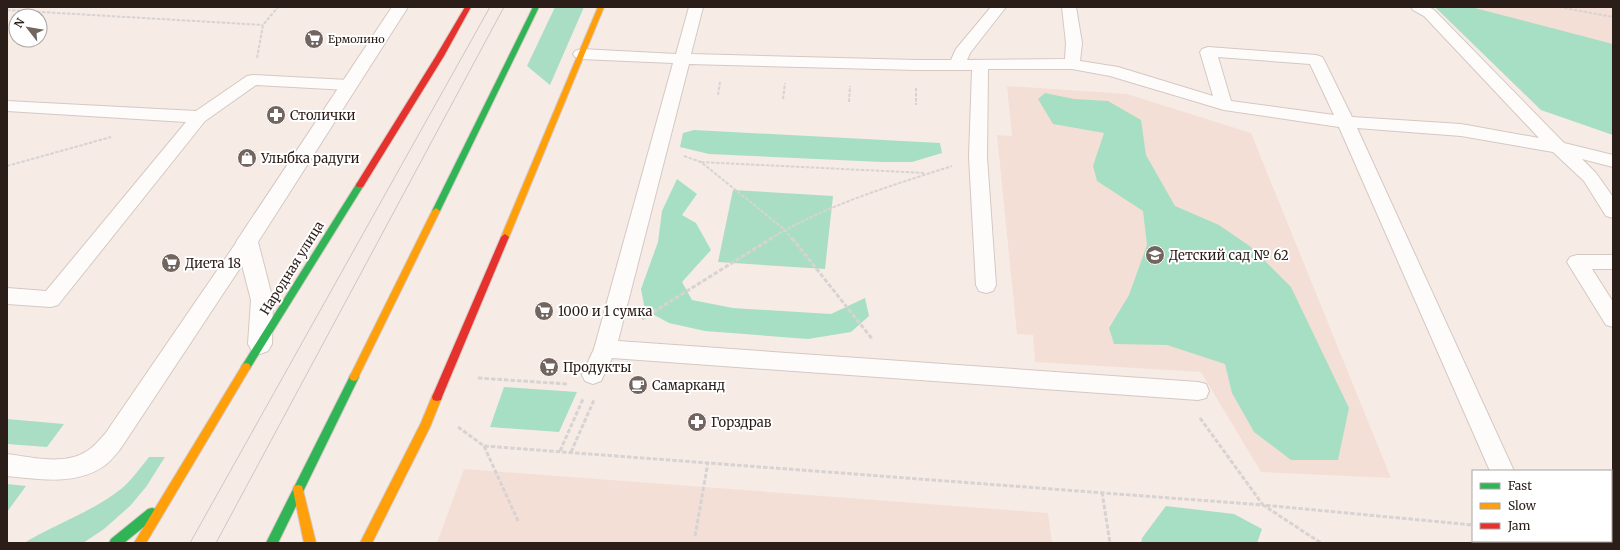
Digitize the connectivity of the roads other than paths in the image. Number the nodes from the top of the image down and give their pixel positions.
1 (400, 7) edge
2 (468, 7) edge
3 (536, 7) edge
4 (600, 7) edge
5 (696, 7) edge
6 (998, 7) edge
7 (1069, 7) edge
8 (1418, 7) edge
9 (581, 54) junction
10 (683, 59) junction
11 (980, 64) junction
12 (1072, 64) junction
13 (958, 65) junction
14 (348, 85) junction
15 (1224, 105) junction
16 (7, 106) edge
17 (199, 117) junction
18 (1346, 122) junction
19 (1558, 148) junction
20 (1613, 161) edge
21 (1613, 211) edge
22 (247, 242) junction
23 (1613, 262) edge
24 (986, 285) dead end
25 (7, 296) edge
26 (1613, 319) edge
27 (260, 344) junction
28 (605, 349) junction
29 (591, 380) road end
30 (1189, 390) road end
31 (7, 465) edge
32 (1502, 470) edge
33 (298, 490) junction
34 (162, 505) junction
35 (114, 543) edge
36 (140, 543) edge
37 (272, 543) edge
38 (310, 543) edge
39 (366, 543) edge

1 - 14 street
2 - 27 main road, Народная улица
3 - 33 main road
4 - 9 main road
5 - 10 lane
6 - 13 lane
7 - 12 lane
8 - 19 lane
9 - 10 lane
9 - 39 main road
10 - 13 lane
10 - 28 lane
11 - 12 lane
11 - 13 lane
11 - 24 lane
12 - 15 lane
14 - 17 lane
14 - 22 street
15 - 18 lane
15 - 18 lane
16 - 17 lane
17 - 25 lane
18 - 19 lane
18 - 32 lane
19 - 20 lane
19 - 21 lane
22 - 27 street
22 - 31 lane
23 - 26 lane
27 - 34 main road, Народная улица
28 - 29 lane
28 - 30 lane
33 - 37 main road
33 - 38 main road
34 - 35 main road
34 - 36 main road, Народная улица

